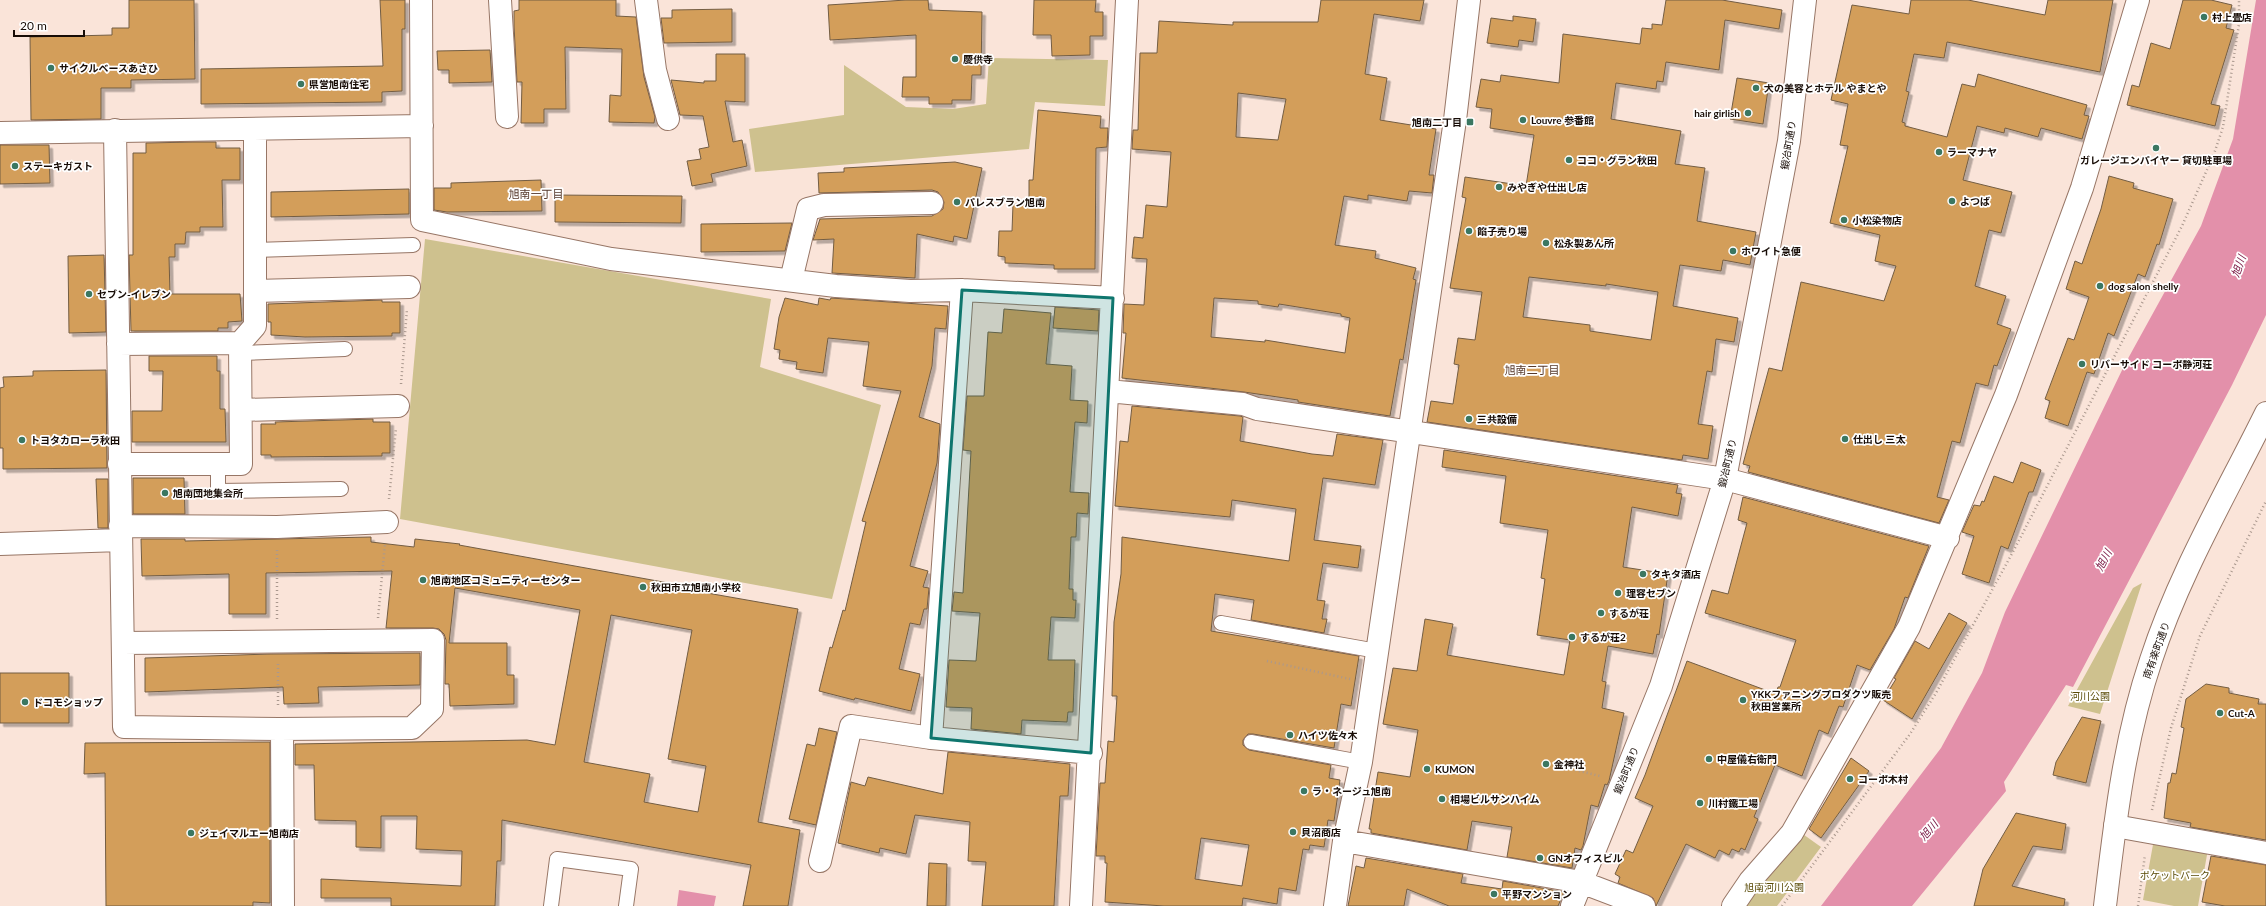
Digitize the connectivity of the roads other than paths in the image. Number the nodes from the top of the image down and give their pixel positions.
1 (421, 0) edge
2 (500, 0) edge
3 (646, 0) edge
4 (1127, 0) edge
5 (1469, 0) edge
6 (1805, 0) edge
7 (2138, 0) edge
8 (507, 117) dead end
9 (668, 119) dead end
10 (422, 126) junction
11 (255, 129) junction
12 (115, 130) junction
13 (0, 133) edge
14 (932, 203) dead end
15 (413, 246) dead end
16 (255, 250) junction
17 (791, 280) junction
18 (409, 287) dead end
19 (255, 290) junction
20 (962, 290) junction
21 (1113, 298) junction
22 (118, 344) junction
23 (240, 348) junction
24 (345, 349) dead end
25 (1108, 391) junction
26 (398, 406) dead end
27 (241, 410) junction
28 (2266, 414) edge
29 (1409, 431) junction
30 (2260, 439) edge
31 (120, 464) junction
32 (218, 464) junction
33 (1725, 479) junction
34 (341, 489) dead end
35 (387, 522) dead end
36 (121, 533) junction
37 (1948, 538) junction
38 (0, 544) edge
39 (1221, 623) dead end
40 (123, 643) junction
41 (1377, 651) junction
42 (282, 729) junction
43 (931, 738) junction
44 (1251, 742) dead end
45 (1090, 752) junction
46 (1361, 762) junction
47 (2115, 826) junction
48 (1344, 841) junction
49 (2266, 853) edge
50 (820, 861) dead end
51 (1581, 882) junction
52 (283, 906) edge
53 (551, 906) edge
54 (626, 906) edge
55 (1081, 906) edge
56 (1334, 906) edge
57 (1572, 906) edge
58 (1644, 906) edge
59 (1733, 906) edge
60 (2105, 906) edge

1 - 10 street
2 - 8 street
3 - 9 street
4 - 21 street
5 - 29 street
6 - 33 street, 鍛冶町通り
7 - 37 street
10 - 11 street
10 - 17 street
11 - 12 street
11 - 16 street
12 - 13 street
12 - 22 street
14 - 17 street
15 - 16 lane
16 - 19 street
17 - 20 street
18 - 19 street
19 - 23 street
20 - 21 street
20 - 43 street
21 - 25 street
22 - 23 street
22 - 31 street
23 - 24 lane
23 - 27 street
25 - 29 street
25 - 45 street
26 - 27 street
27 - 32 street
28 - 30 street, 南有楽町通り
29 - 33 street
29 - 41 street
30 - 47 street, 南有楽町通り
31 - 32 street
31 - 36 street
32 - 34 lane
33 - 37 street
33 - 51 street, 鍛冶町通り
35 - 36 street
36 - 38 street
36 - 40 street
37 - 59 street
39 - 41 lane
40 - 42 street
40 - 42 street
41 - 46 street
42 - 52 street
43 - 45 street
43 - 50 street
44 - 46 lane
45 - 55 street
46 - 48 street
47 - 49 street
47 - 60 street, 南有楽町通り
48 - 51 street
48 - 56 street
51 - 57 street, 鍛冶町通り
51 - 58 street
53 - 54 lane

